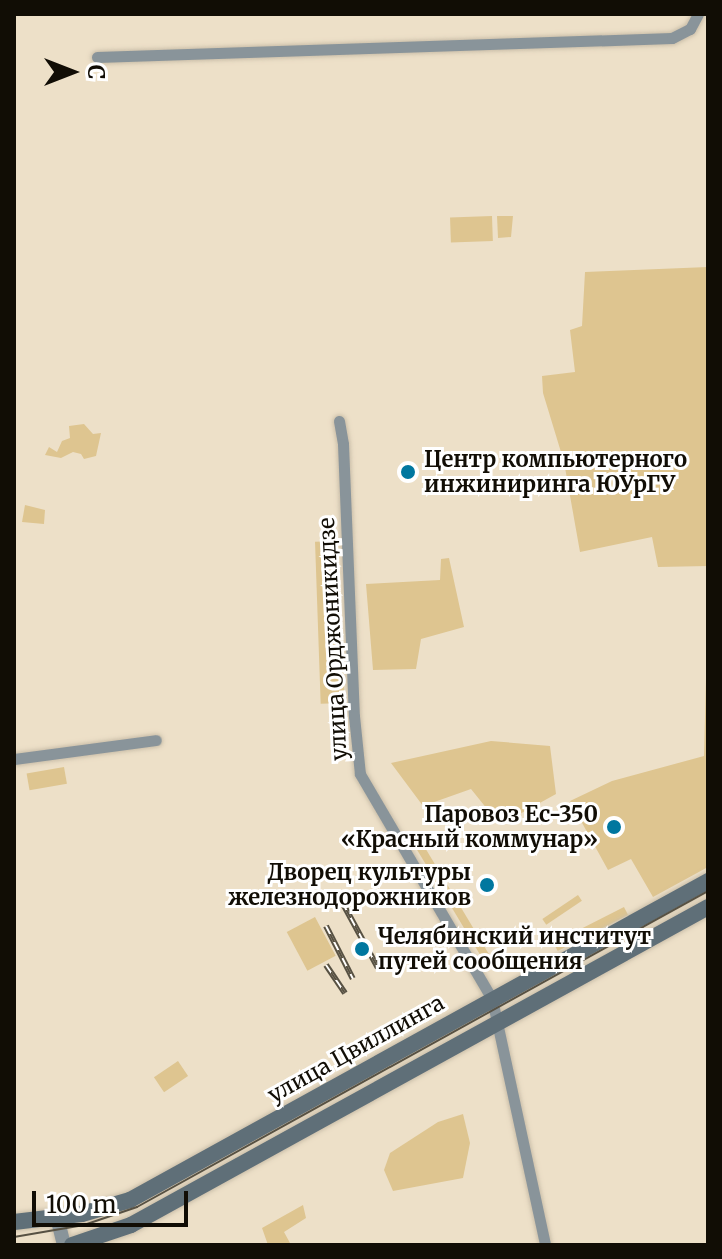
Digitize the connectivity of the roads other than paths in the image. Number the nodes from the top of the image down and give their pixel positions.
1 (698, 14) edge
2 (97, 57) dead end
3 (339, 421) dead end
4 (156, 740) dead end
5 (14, 759) edge
6 (708, 881) edge
7 (708, 907) edge
8 (492, 999) junction
9 (499, 1024) junction
10 (57, 1217) junction
11 (14, 1222) edge
12 (64, 1245) edge
13 (72, 1245) edge
14 (545, 1245) edge

1 - 2 street
3 - 8 street, улица Орджоникидзе
4 - 5 street
6 - 8 main road, улица Цвиллинга
7 - 9 main road, улица Цвиллинга
8 - 9 street, улица Орджоникидзе
8 - 10 main road, улица Цвиллинга
9 - 13 main road, улица Цвиллинга
9 - 14 street, улица Орджоникидзе
10 - 11 main road, улица Цвиллинга
10 - 12 street

